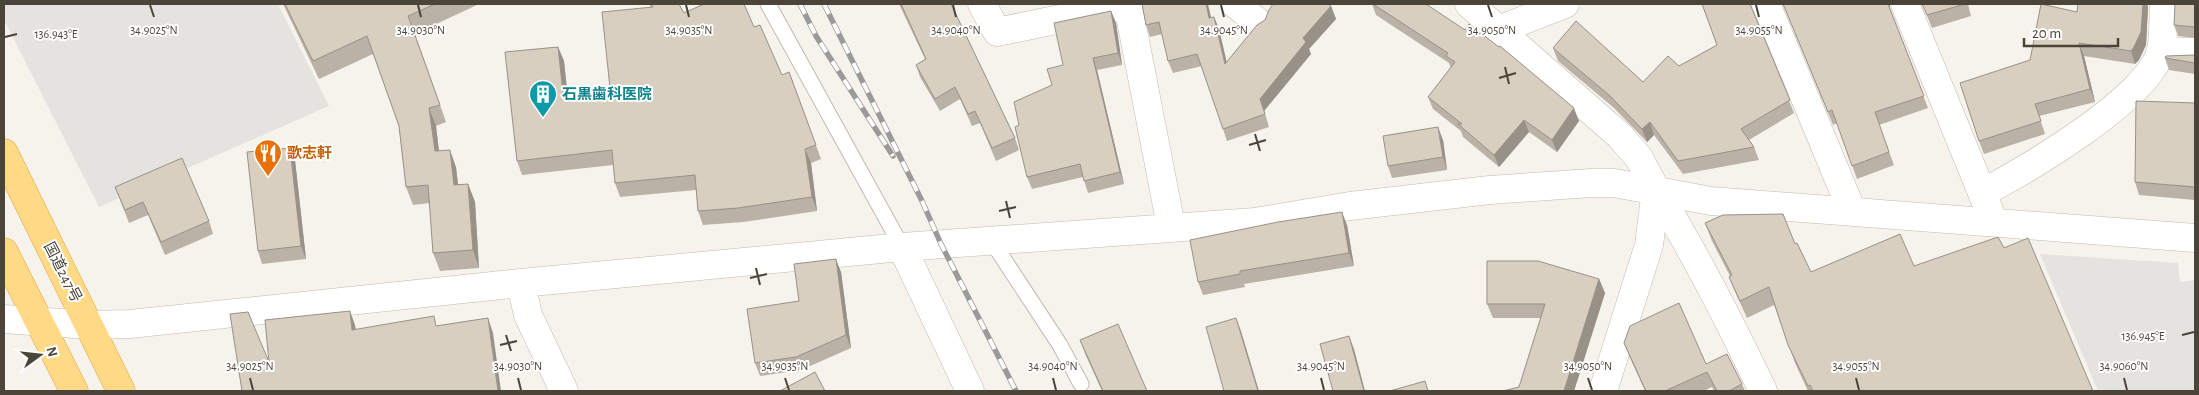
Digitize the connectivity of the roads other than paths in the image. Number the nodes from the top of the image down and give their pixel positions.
1 (768, 4) edge
2 (982, 4) edge
3 (1130, 4) edge
4 (1235, 4) edge
5 (1469, 4) edge
6 (1565, 4) edge
7 (1766, 4) edge
8 (1905, 4) edge
9 (2164, 4) edge
10 (1258, 22) edge
11 (1501, 30) junction
12 (2161, 51) junction
13 (2195, 52) edge
14 (4, 153) edge
15 (1656, 190) junction
16 (1982, 193) junction
17 (1852, 211) junction
18 (1994, 223) junction
19 (1171, 226) junction
20 (2195, 238) edge
21 (992, 240) junction
22 (902, 247) junction
23 (4, 252) edge
24 (521, 283) junction
25 (4, 319) edge
26 (38, 320) junction
27 (89, 325) junction
28 (1081, 384) dead end
29 (74, 391) edge
30 (122, 391) edge
31 (564, 391) edge
32 (970, 391) edge
33 (1604, 391) edge
34 (1763, 391) edge

1 - 22 lane
2 - 3 street
3 - 19 street
4 - 10 street
5 - 11 street
6 - 11 street
7 - 17 street
8 - 16 street
9 - 12 street
11 - 15 street
12 - 13 street
12 - 16 street
14 - 27 highway, 国道247号
15 - 17 street
15 - 19 street
15 - 33 street
15 - 34 street
16 - 18 street
17 - 18 street
18 - 20 street
19 - 21 street
21 - 22 street
21 - 28 lane
22 - 24 street
22 - 32 street
23 - 26 highway
24 - 27 street
24 - 31 street
25 - 26 street
26 - 27 street
26 - 29 highway
27 - 30 highway, 国道247号

